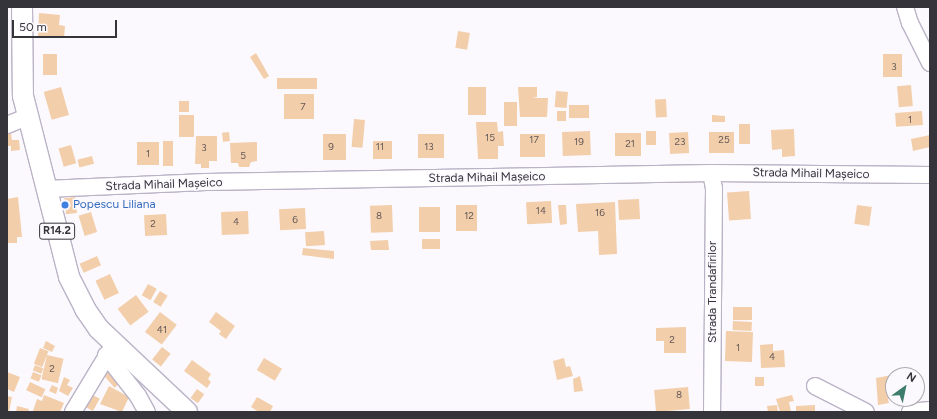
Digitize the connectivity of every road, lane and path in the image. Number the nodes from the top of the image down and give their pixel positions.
1 (22, 7) edge
2 (905, 7) edge
3 (930, 63) edge
4 (27, 117) junction
5 (7, 125) edge
6 (711, 172) junction
7 (930, 175) edge
8 (45, 190) junction
9 (110, 350) junction
10 (815, 386) dead end
11 (162, 391) junction
12 (930, 410) edge
13 (73, 412) edge
14 (147, 412) edge
15 (150, 412) edge
16 (187, 412) edge
17 (712, 412) edge
18 (866, 412) edge
19 (910, 412) edge

1 - 4 main road, R14.2
2 - 3 street
4 - 5 street
4 - 8 main road, R14.2
6 - 7 street, Strada Mihail Mașeico
6 - 8 street, Strada Mihail Mașeico
6 - 17 street, Strada Trandafirilor
8 - 9 main road, R14.2
9 - 11 main road, R14.2
9 - 13 street
9 - 14 street
10 - 18 street
11 - 15 street
11 - 16 main road, R14.2
12 - 19 street

